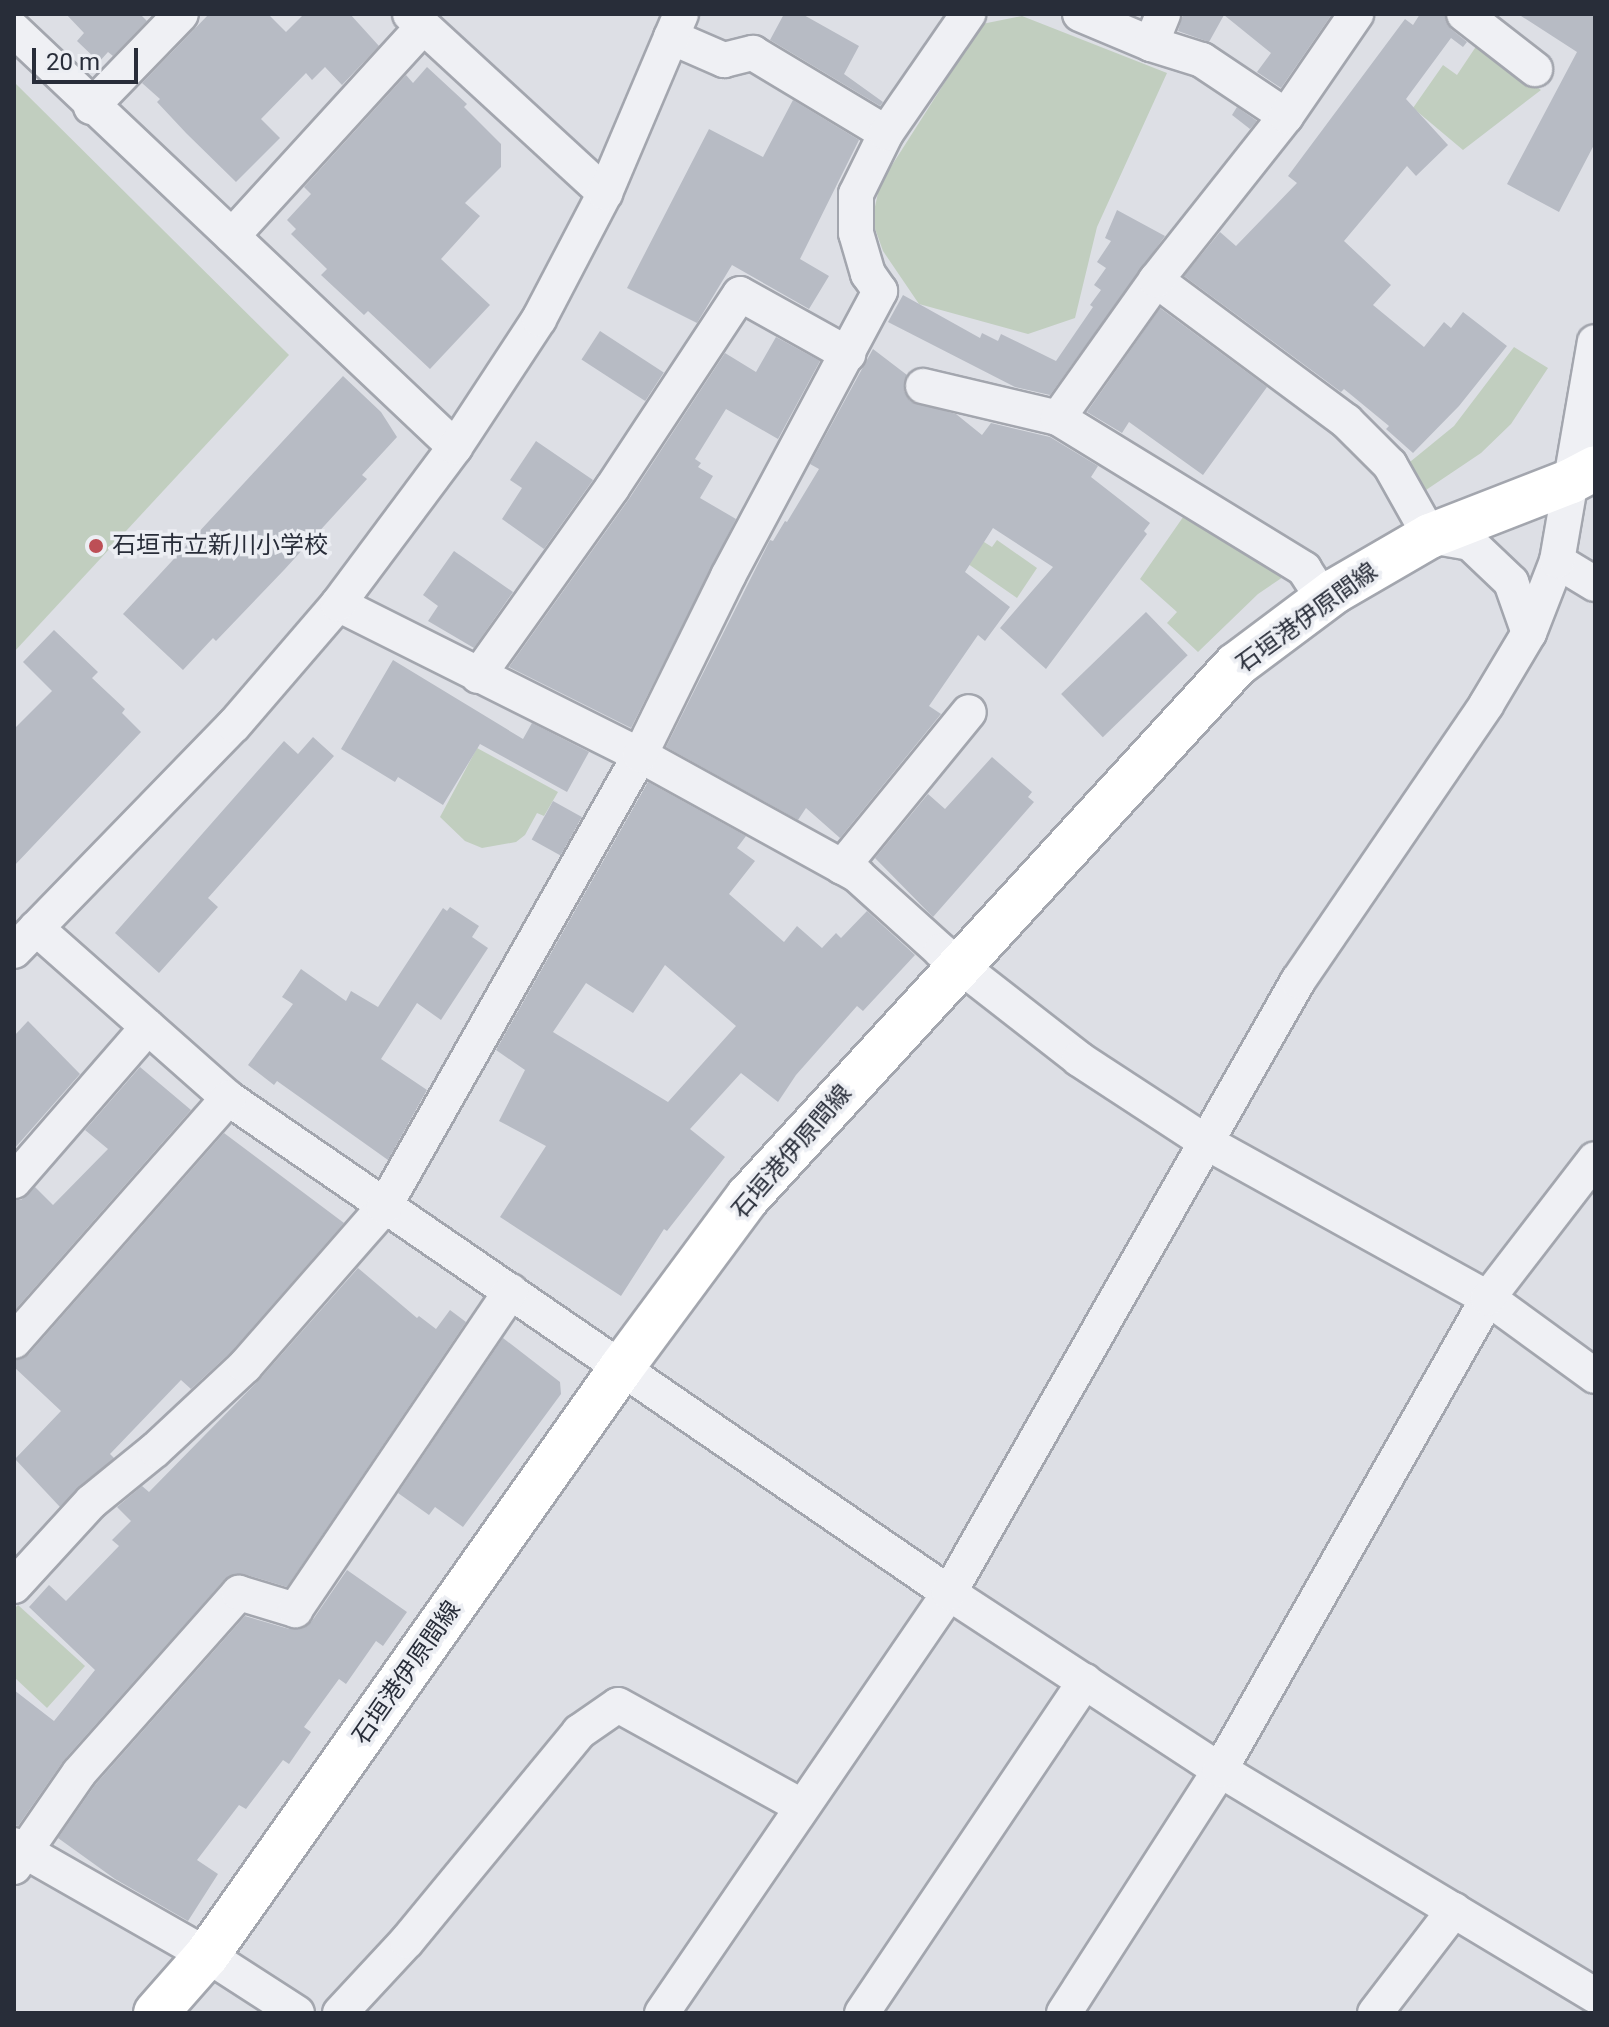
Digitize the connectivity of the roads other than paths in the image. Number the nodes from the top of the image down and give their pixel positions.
1 (181, 14) edge
2 (968, 14) edge
3 (1080, 14) edge
4 (1356, 14) edge
5 (1464, 14) edge
6 (416, 21) edge
7 (676, 26) edge
8 (1157, 29) edge
9 (14, 30) edge
10 (1535, 69) dead end
11 (91, 107) junction
12 (1286, 116) junction
13 (886, 133) junction
14 (605, 193) junction
15 (232, 236) junction
16 (1156, 280) junction
17 (1595, 342) edge
18 (848, 354) junction
19 (923, 386) dead end
20 (1058, 418) junction
21 (455, 447) junction
22 (1583, 474) edge
23 (1430, 536) junction
24 (1557, 561) junction
25 (1595, 584) edge
26 (1324, 600) junction
27 (338, 604) junction
28 (1529, 633) junction
29 (478, 676) junction
30 (969, 712) dead end
31 (640, 755) junction
32 (842, 867) junction
33 (25, 940) edge
34 (961, 965) junction
35 (148, 1027) junction
36 (228, 1098) junction
37 (1206, 1142) junction
38 (1595, 1159) edge
39 (14, 1181) edge
40 (384, 1207) junction
41 (511, 1291) junction
42 (1488, 1298) junction
43 (14, 1341) edge
44 (622, 1367) junction
45 (1595, 1376) edge
46 (14, 1586) edge
47 (949, 1593) junction
48 (1085, 1681) junction
49 (1220, 1770) junction
50 (801, 1806) junction
51 (18, 1854) edge
52 (1454, 1910) junction
53 (207, 1955) junction
54 (1595, 1995) edge
55 (156, 2013) edge
56 (297, 2013) edge
57 (340, 2013) edge
58 (662, 2013) edge
59 (862, 2013) edge
60 (1064, 2013) edge
61 (1375, 2013) edge

1 - 11 street
2 - 13 street
3 - 8 street
4 - 12 street
5 - 10 street
6 - 14 street
6 - 15 street
7 - 13 street
7 - 14 street
8 - 12 street
9 - 11 street
11 - 15 street
12 - 16 street
13 - 18 street
14 - 21 street
15 - 21 street
16 - 20 street
16 - 23 street
17 - 22 street
18 - 29 street
18 - 31 street
19 - 20 street
20 - 26 street
21 - 27 street
22 - 23 main road, 石垣港伊原間線
22 - 24 street
23 - 26 main road, 石垣港伊原間線
23 - 28 street
24 - 25 street
24 - 28 street
26 - 34 main road, 石垣港伊原間線
27 - 29 street
27 - 33 street
28 - 37 street
29 - 31 street
30 - 32 street
31 - 32 street
31 - 40 street
32 - 34 street
33 - 35 street
34 - 37 street
34 - 44 main road, 石垣港伊原間線
35 - 36 street
35 - 39 street
36 - 40 street
36 - 43 street
37 - 42 street
37 - 47 street
38 - 42 street
40 - 41 street
40 - 46 street
41 - 44 street
41 - 51 street
42 - 45 street
42 - 49 street
44 - 47 street
44 - 53 main road, 石垣港伊原間線
47 - 48 street
47 - 50 street
48 - 49 street
48 - 59 street
49 - 52 street
49 - 60 street
50 - 57 street
50 - 58 street
51 - 53 street
52 - 54 street
52 - 61 street
53 - 55 main road, 石垣港伊原間線
53 - 56 street

